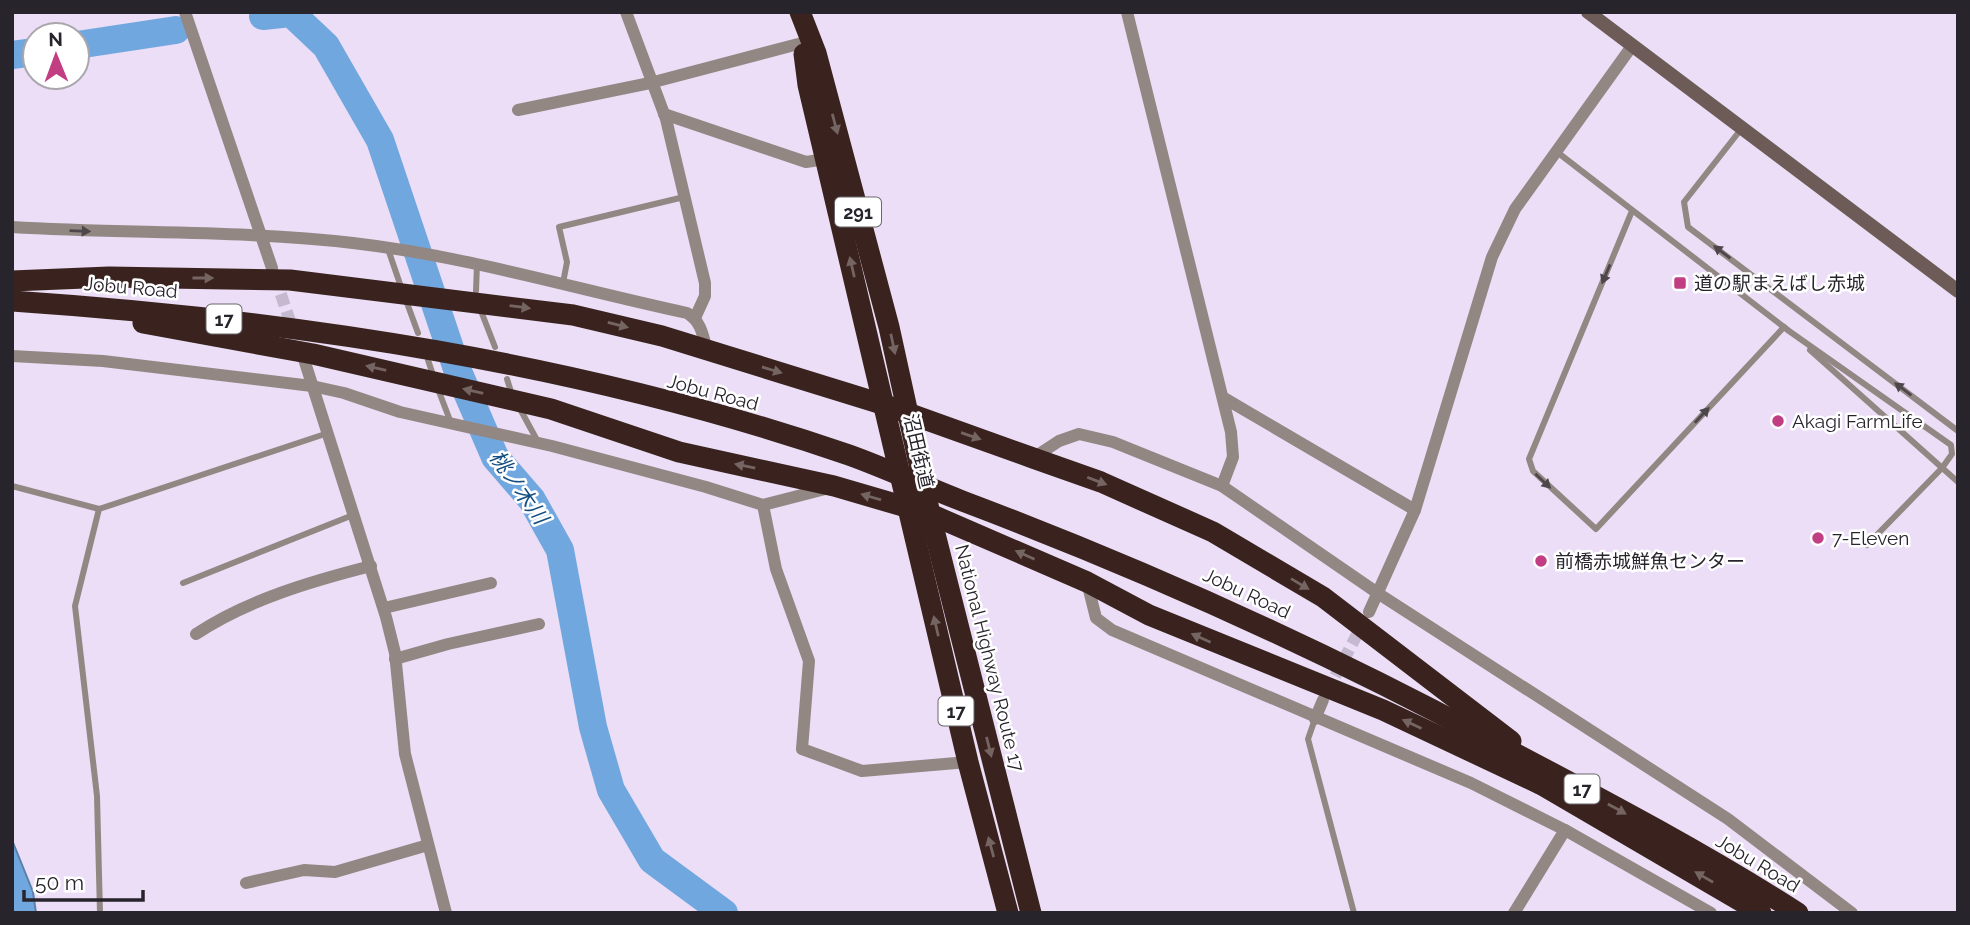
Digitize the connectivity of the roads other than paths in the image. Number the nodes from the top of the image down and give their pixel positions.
1 (184, 12) edge
2 (626, 12) edge
3 (799, 12) edge
4 (1127, 12) edge
5 (1588, 12) edge
6 (802, 43) junction
7 (1632, 46) junction
8 (650, 83) junction
9 (518, 110) dead end
10 (664, 114) junction
11 (1742, 128) junction
12 (1556, 151) junction
13 (827, 159) junction
14 (684, 197) junction
15 (1632, 211) junction
16 (12, 227) edge
17 (263, 236) junction
18 (392, 248) junction
19 (477, 262) junction
20 (272, 268) tunnel mouth
21 (12, 281) edge
22 (563, 283) junction
23 (1958, 291) edge
24 (406, 294) junction
25 (12, 301) edge
26 (474, 301) junction
27 (12, 312) edge
28 (695, 318) junction
29 (1786, 329) junction
30 (418, 333) dead end
31 (707, 351) junction
32 (493, 355) junction
33 (12, 356) edge
34 (303, 356) dead end
35 (435, 371) junction
36 (312, 386) junction
37 (511, 395) junction
38 (1224, 398) junction
39 (885, 405) junction
40 (908, 414) junction
41 (457, 426) junction
42 (1958, 430) edge
43 (328, 433) junction
44 (539, 444) junction
45 (1033, 458) junction
46 (1942, 468) junction
47 (1958, 482) edge
48 (12, 486) edge
49 (834, 486) junction
50 (1222, 486) junction
51 (763, 505) junction
52 (908, 508) junction
53 (99, 509) junction
54 (1415, 510) junction
55 (355, 514) junction
56 (930, 514) junction
57 (1867, 545) dead end
58 (371, 566) junction
59 (1087, 582) junction
60 (183, 583) dead end
61 (491, 583) dead end
62 (1378, 594) junction
63 (384, 608) junction
64 (1369, 612) tunnel mouth
65 (539, 624) dead end
66 (196, 634) dead end
67 (395, 659) junction
68 (1323, 700) tunnel mouth
69 (1315, 719) junction
70 (968, 762) junction
71 (1544, 777) junction
72 (1565, 830) junction
73 (428, 845) junction
74 (246, 883) dead end
75 (100, 913) edge
76 (446, 913) edge
77 (1009, 913) edge
78 (1031, 913) edge
79 (1354, 913) edge
80 (1514, 913) edge
81 (1711, 913) edge
82 (1762, 913) edge
83 (1798, 913) edge
84 (1852, 913) edge

1 - 17 street
2 - 8 street
3 - 6 highway, 291
3 -> 40 highway, 291
4 - 38 street
5 - 7 street
6 - 8 street
6 - 13 highway, 291
7 - 11 street
7 - 12 street
8 - 9 street
8 - 10 street
10 - 13 street
10 - 14 street
11 - 23 street
42 -> 11 lane
12 - 15 lane
12 - 54 street
39 -> 13 highway, 291
14 - 22 lane
14 - 28 street
15 - 29 lane
15 -> 29 lane
16 -> 17 street
17 - 18 street
17 - 20 street
18 - 19 street
18 - 24 lane
19 - 22 street
19 - 26 lane
21 -> 24 highway
22 - 28 street
24 - 26 highway
24 - 30 lane
25 - 35 highway, Jobu Road / 17
26 -> 31 highway
26 - 32 lane
35 -> 27 highway
28 - 31 street
29 - 46 lane
29 - 46 lane
31 -> 39 highway
32 - 35 highway, Jobu Road / 17
32 - 71 highway, Jobu Road / 17
33 - 36 street
34 - 36 street
37 -> 35 highway
35 - 41 lane
36 - 41 street
36 - 43 street
37 - 44 lane
49 -> 37 highway
38 - 50 street
38 - 54 street
39 - 40 highway
39 - 52 highway, 沼田街道 / 17
40 -> 45 highway
40 - 56 highway, National Highway Route 17 / 17
41 - 44 street
43 - 53 lane
43 - 55 street
44 - 51 street
45 - 50 street
45 -> 71 highway
46 - 47 lane
46 - 57 lane
48 - 53 lane
49 - 51 street
52 -> 49 highway
50 - 62 street
51 - 70 street
52 - 56 highway
70 -> 52 highway, 17
53 - 75 lane
54 - 62 street
55 - 58 street
55 - 60 lane
59 -> 56 highway
56 -> 78 highway, National Highway Route 17 / 17
58 - 63 street
58 - 66 street
59 - 69 street
71 -> 59 highway
61 - 63 street
62 - 64 street
62 - 84 street
63 - 67 street
65 - 67 street
67 - 73 street
68 - 69 street
69 - 72 street
69 - 79 lane
77 -> 70 highway, 17
82 -> 71 highway, Jobu Road / 17
71 -> 83 highway, Jobu Road / 17
72 - 80 street
72 - 81 street
73 - 74 street
73 - 76 street

